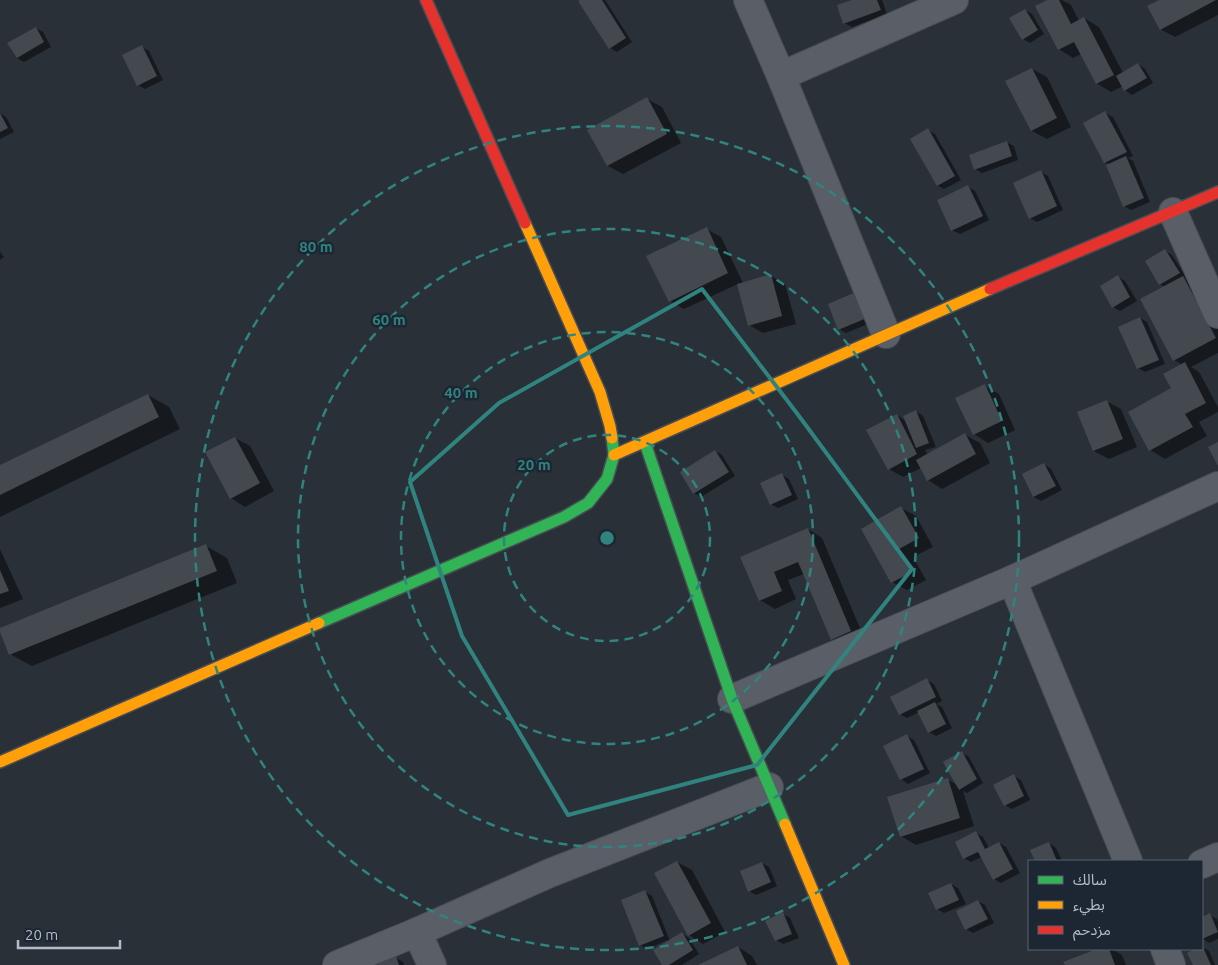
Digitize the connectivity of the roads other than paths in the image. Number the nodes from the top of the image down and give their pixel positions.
1 (426, 0) edge
2 (748, 0) edge
3 (954, 0) edge
4 (781, 76) junction
5 (1218, 192) edge
6 (1173, 212) junction
7 (1218, 314) edge
8 (886, 334) junction
9 (645, 443) junction
10 (614, 455) junction
11 (1218, 486) edge
12 (1012, 580) junction
13 (732, 698) junction
14 (0, 762) edge
15 (769, 787) junction
16 (1218, 857) edge
17 (1128, 860) edge
18 (1203, 864) edge
19 (417, 932) junction
20 (1164, 950) edge
21 (337, 965) edge
22 (432, 965) edge
23 (844, 965) edge
24 (1171, 965) edge

1 - 10 street
2 - 4 street
3 - 4 street
4 - 8 street
5 - 6 street
6 - 7 street
6 - 8 street
8 - 9 street
9 - 10 street
9 - 13 street
10 - 14 street
11 - 12 street
12 - 13 street
12 - 17 street
13 - 15 street
15 - 19 street
15 - 23 street
16 - 18 street
19 - 21 street
19 - 22 street
20 - 24 street

